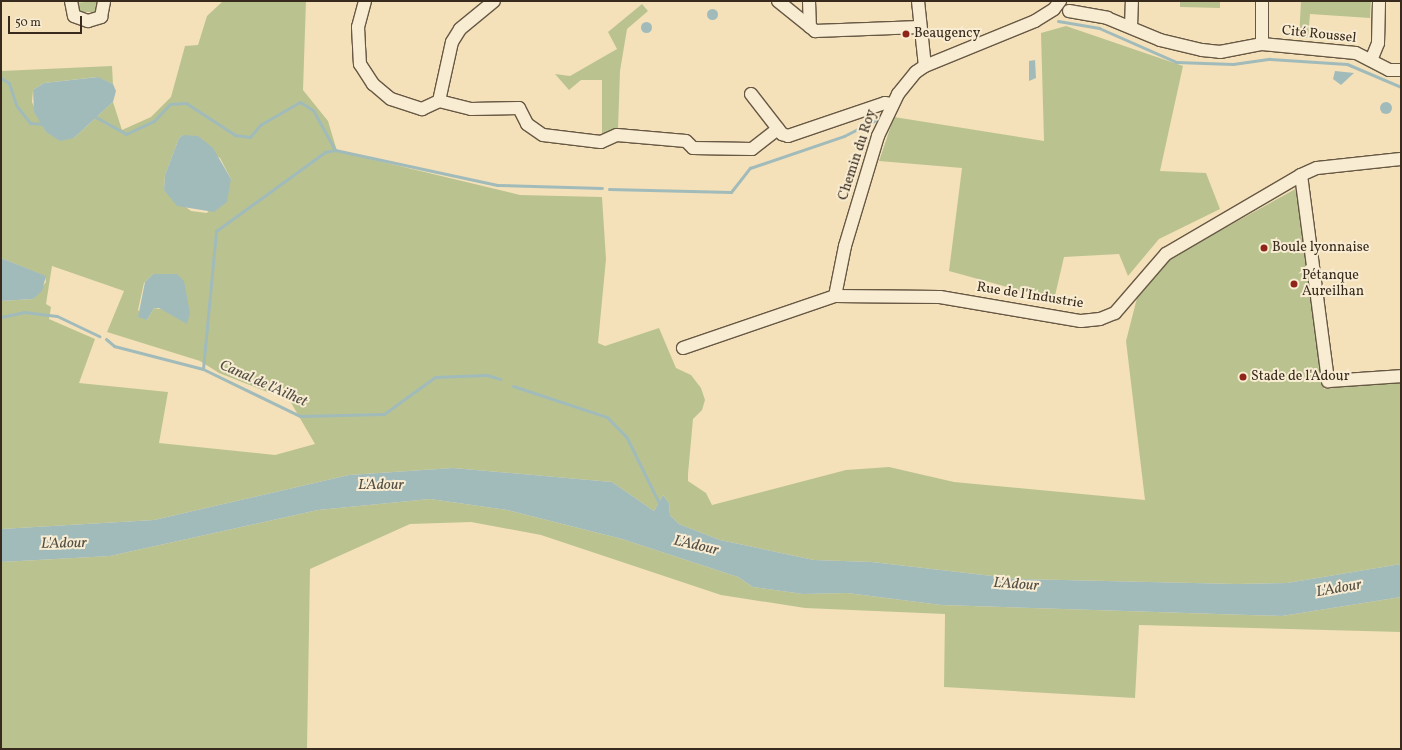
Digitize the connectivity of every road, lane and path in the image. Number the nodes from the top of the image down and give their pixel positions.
1 (71, 1) edge
2 (104, 1) edge
3 (365, 1) edge
4 (494, 1) edge
5 (778, 1) edge
6 (809, 1) edge
7 (918, 1) edge
8 (1060, 1) edge
9 (1132, 1) edge
10 (1262, 1) edge
11 (1379, 1) edge
12 (1069, 11) dead end
13 (920, 27) junction
14 (1131, 27) junction
15 (810, 28) junction
16 (1262, 44) junction
17 (1372, 58) junction
18 (925, 66) junction
19 (1401, 70) edge
20 (751, 94) dead end
21 (439, 102) junction
22 (891, 104) junction
23 (778, 129) junction
24 (1401, 159) edge
25 (1301, 175) junction
26 (835, 296) junction
27 (683, 348) dead end
28 (1401, 376) edge

1 - 2 street
3 - 21 street
4 - 21 street
5 - 15 street
6 - 15 street
7 - 13 street
8 - 18 street, Chemin du Roy
9 - 14 street
10 - 16 street, Cité Roussel
11 - 17 street, Cité Roussel
12 - 14 street, Cité Roussel
13 - 15 street
13 - 18 street
14 - 16 street, Cité Roussel
16 - 17 street, Cité Roussel
17 - 19 street, Cité Roussel
18 - 22 street, Chemin du Roy
20 - 23 street
21 - 23 street
22 - 23 street
22 - 26 street, Chemin du Roy
24 - 25 street, Rue de l'Industrie
25 - 26 street, Rue de l'Industrie
25 - 28 street
26 - 27 street, Rue de l'Industrie

